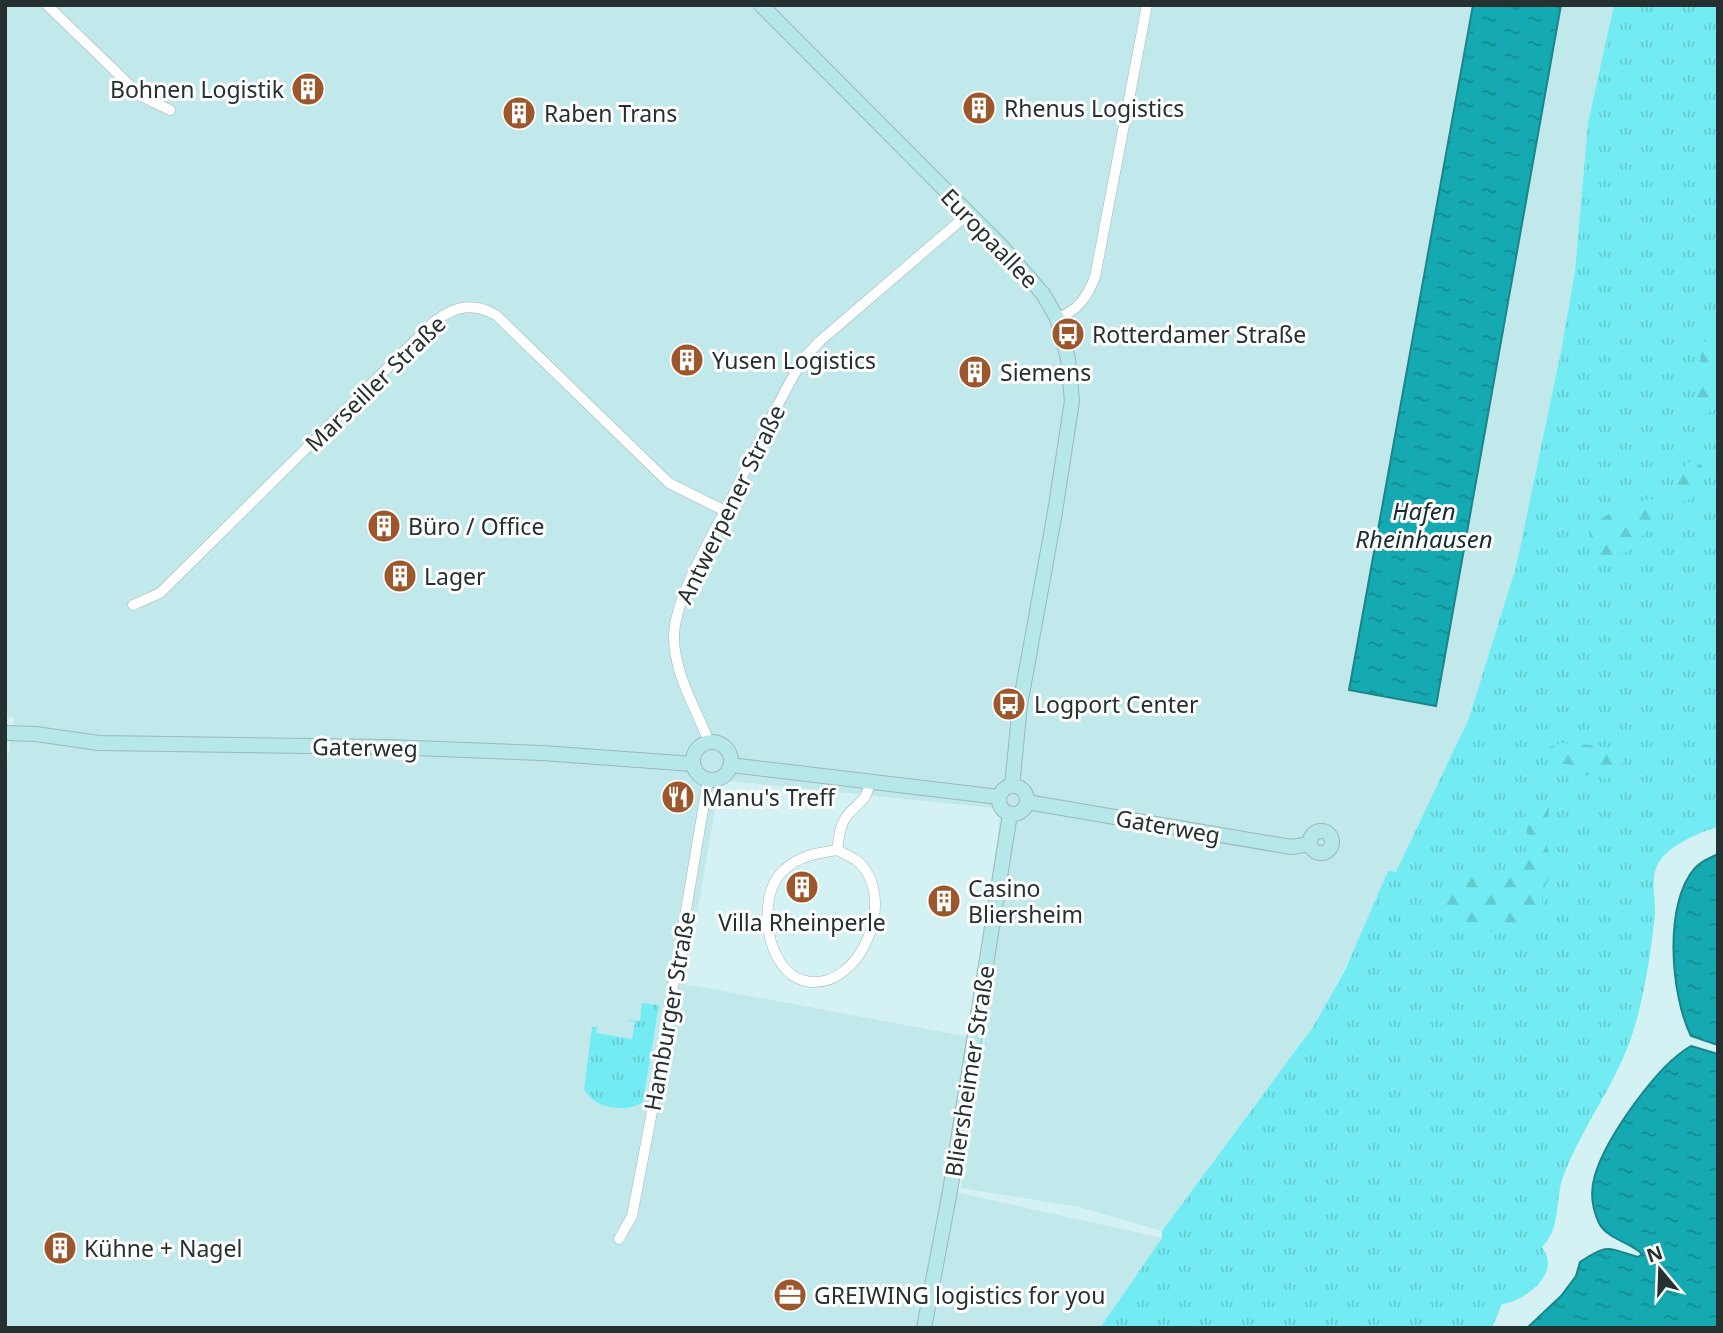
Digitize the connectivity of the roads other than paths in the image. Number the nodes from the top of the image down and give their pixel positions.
1 (47, 5) edge
2 (761, 5) edge
3 (1147, 5) edge
4 (170, 110) dead end
5 (968, 214) junction
6 (1057, 318) junction
7 (725, 511) junction
8 (132, 605) dead end
9 (5, 724) edge
10 (5, 733) edge
11 (36, 734) junction
12 (709, 742) junction
13 (693, 764) junction
14 (730, 765) junction
15 (708, 780) junction
16 (870, 781) junction
17 (1012, 786) junction
18 (999, 797) junction
19 (1027, 802) junction
20 (1010, 814) junction
21 (1310, 844) dead end
22 (837, 850) junction
23 (619, 1239) dead end
24 (924, 1328) edge

1 - 4 street
2 - 5 main road, Europaallee
3 - 6 street
5 - 6 main road, Europaallee
5 - 7 street, Antwerpener Straße
6 - 17 main road, Europaallee
7 - 8 street, Marseiller Straße
7 - 12 street, Antwerpener Straße
9 - 11 main road, Gaterweg
10 - 11 main road, Gaterweg
11 - 13 main road, Gaterweg
12 - 13 main road
12 - 14 main road
13 - 15 main road
14 - 15 main road
14 - 16 main road
15 - 23 street, Hamburger Straße
16 - 18 main road
16 - 22 street
17 - 18 main road
17 - 19 main road
18 - 20 main road
19 - 20 main road
19 - 21 main road, Gaterweg
20 - 24 main road, Bliersheimer Straße
22 - 22 street

